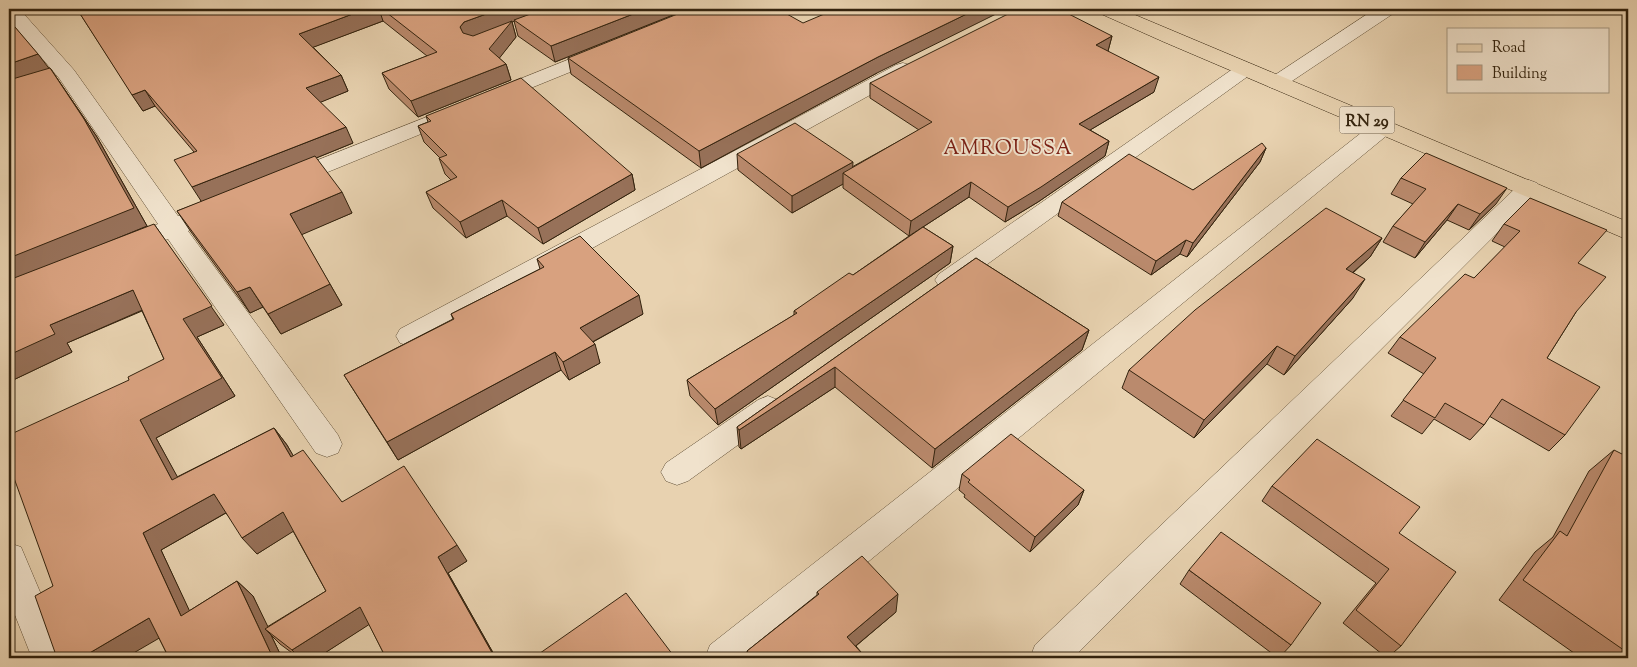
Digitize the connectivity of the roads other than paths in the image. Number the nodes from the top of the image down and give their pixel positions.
1 (1106, 9) edge
2 (1387, 9) edge
3 (19, 16) edge
4 (625, 43) edge
5 (924, 58) edge
6 (1244, 70) junction
7 (1276, 83) junction
8 (1383, 127) junction
9 (1529, 188) junction
10 (265, 190) edge
11 (237, 201) edge
12 (173, 228) junction
13 (1628, 232) edge
14 (109, 254) edge
15 (929, 294) edge
16 (410, 336) dead end
17 (791, 392) edge
18 (327, 444) dead end
19 (678, 472) dead end
20 (9, 558) edge
21 (1628, 635) edge
22 (50, 658) edge
23 (723, 658) edge
24 (1048, 658) edge
25 (1615, 658) edge

1 - 6 main road, RN 29
2 - 7 street
3 - 12 street
4 - 10 street
5 - 16 street
6 - 7 main road, RN 29
6 - 15 street
7 - 8 main road, RN 29
8 - 9 main road, RN 29
8 - 23 street
9 - 13 main road, RN 29
9 - 24 street
11 - 12 street
12 - 14 street
12 - 18 street
17 - 19 street
20 - 22 street
21 - 25 street

